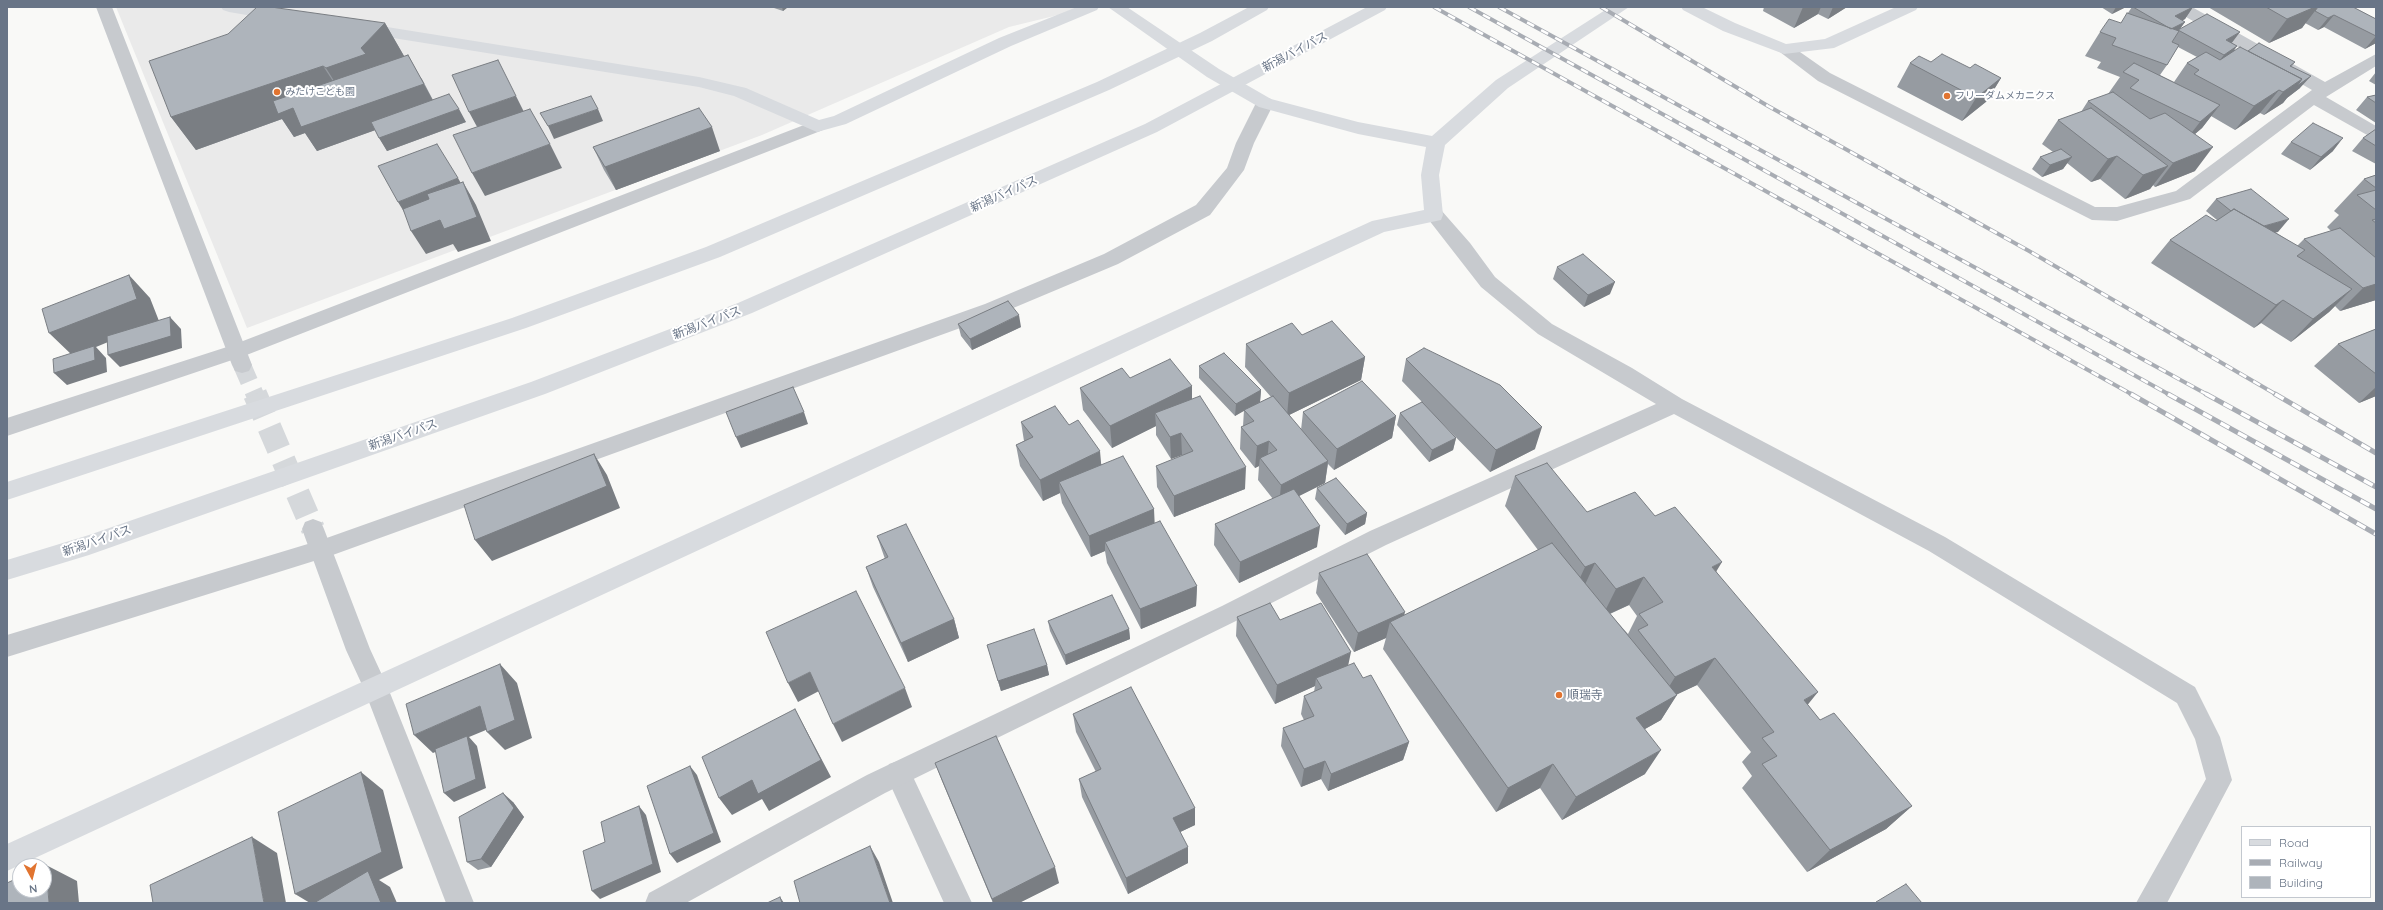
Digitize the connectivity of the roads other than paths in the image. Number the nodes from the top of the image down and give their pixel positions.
1 (104, 7) edge
2 (229, 7) edge
3 (1091, 7) edge
4 (1116, 7) edge
5 (1261, 7) edge
6 (1379, 7) edge
7 (1621, 7) edge
8 (1689, 7) edge
9 (1908, 7) edge
10 (2180, 7) edge
11 (299, 18) edge
12 (346, 26) edge
13 (1784, 49) junction
14 (2376, 59) edge
15 (2319, 93) junction
16 (1266, 103) junction
17 (818, 126) junction
18 (2376, 134) edge
19 (1436, 143) junction
20 (1434, 215) junction
21 (240, 358) junction
22 (1674, 405) junction
23 (7, 427) edge
24 (7, 491) edge
25 (317, 539) junction
26 (7, 570) edge
27 (7, 646) edge
28 (376, 688) junction
29 (898, 773) junction
30 (7, 858) edge
31 (2154, 902) edge
32 (460, 903) edge
33 (659, 903) edge
34 (958, 903) edge

1 - 21 street
2 - 11 main road
3 - 17 main road
4 - 16 main road
5 - 24 main road
6 - 26 main road, 新潟バイパス
7 - 19 main road
8 - 13 main road
9 - 13 main road
10 - 15 street
12 - 17 main road
13 - 15 street
14 - 15 street
15 - 18 street
16 - 19 main road
16 - 25 street
17 - 21 street
19 - 20 main road
20 - 22 street
20 - 28 main road
21 - 23 street
22 - 29 street
22 - 31 street
25 - 27 street
25 - 28 street
28 - 30 main road
28 - 32 street
29 - 33 street
29 - 34 street

